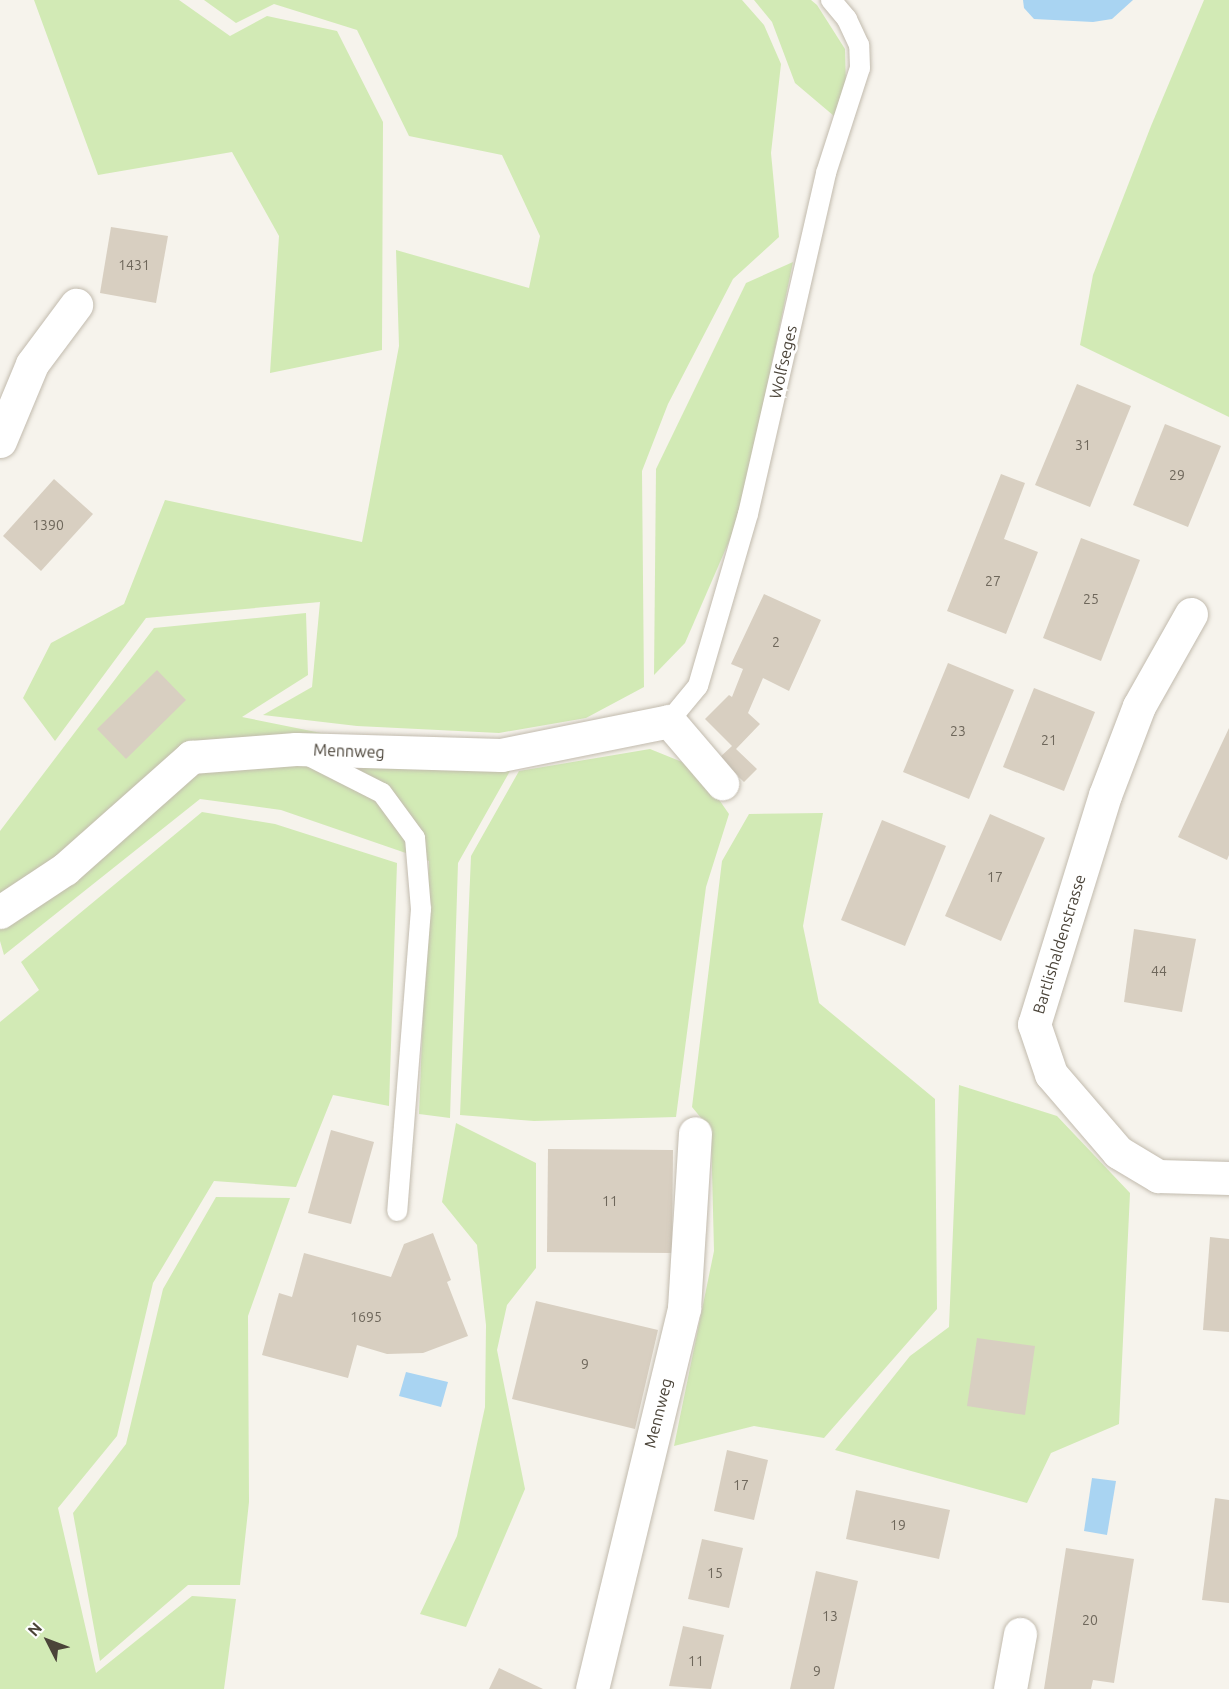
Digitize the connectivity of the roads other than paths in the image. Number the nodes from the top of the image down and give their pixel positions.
1 (831, 0) edge
2 (76, 305) dead end
3 (0, 441) edge
4 (1191, 614) dead end
5 (669, 722) junction
6 (296, 749) junction
7 (722, 783) dead end
8 (0, 912) edge
9 (696, 1133) dead end
10 (1229, 1178) edge
11 (397, 1211) dead end
12 (1020, 1634) dead end
13 (592, 1689) edge
14 (1010, 1689) edge

1 - 5 lane, Wolfseges
2 - 3 street
4 - 10 street, Bartlishaldenstrasse
5 - 6 street, Mennweg
5 - 7 street
6 - 8 street, Mennweg
6 - 11 lane
9 - 13 street, Mennweg
12 - 14 street

